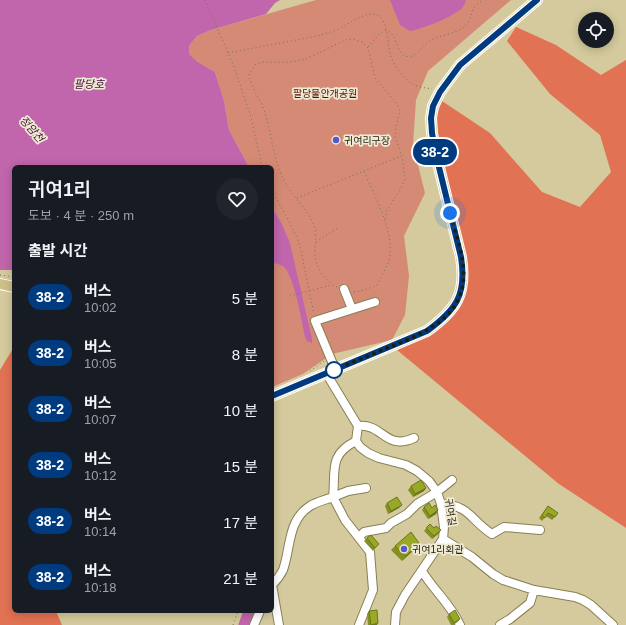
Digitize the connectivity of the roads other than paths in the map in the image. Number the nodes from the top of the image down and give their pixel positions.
1 (537, 0) edge
2 (0, 284) edge
3 (12, 287) edge
4 (344, 289) road end
5 (376, 302) dead end
6 (352, 309) junction
7 (331, 371) junction
8 (274, 395) edge
9 (358, 426) junction
10 (414, 438) dead end
11 (356, 441) junction
12 (452, 480) dead end
13 (366, 488) dead end
14 (437, 492) junction
15 (333, 497) junction
16 (441, 504) junction
17 (540, 530) dead end
18 (358, 537) junction
19 (443, 539) junction
20 (422, 571) junction
21 (274, 582) edge
22 (534, 590) junction
23 (274, 596) edge
24 (259, 613) edge
25 (254, 625) edge
26 (279, 625) edge
27 (359, 625) edge
28 (395, 625) edge
29 (460, 625) edge
30 (500, 625) edge
31 (613, 625) edge

1 - 7 main road
2 - 3 main road
4 - 6 street
5 - 6 street
6 - 7 street
7 - 8 main road
7 - 9 street
9 - 10 street
9 - 11 street
11 - 14 street, 귀여길
11 - 15 street
12 - 14 street
13 - 15 street
14 - 16 street, 귀여길
14 - 18 street
15 - 18 street
15 - 21 street
16 - 17 street
16 - 19 street, 귀여길
18 - 27 street
19 - 20 street, 귀여길
19 - 22 street
20 - 28 street, 귀여길
20 - 29 street
22 - 30 street
22 - 31 street
23 - 26 street
24 - 25 street

